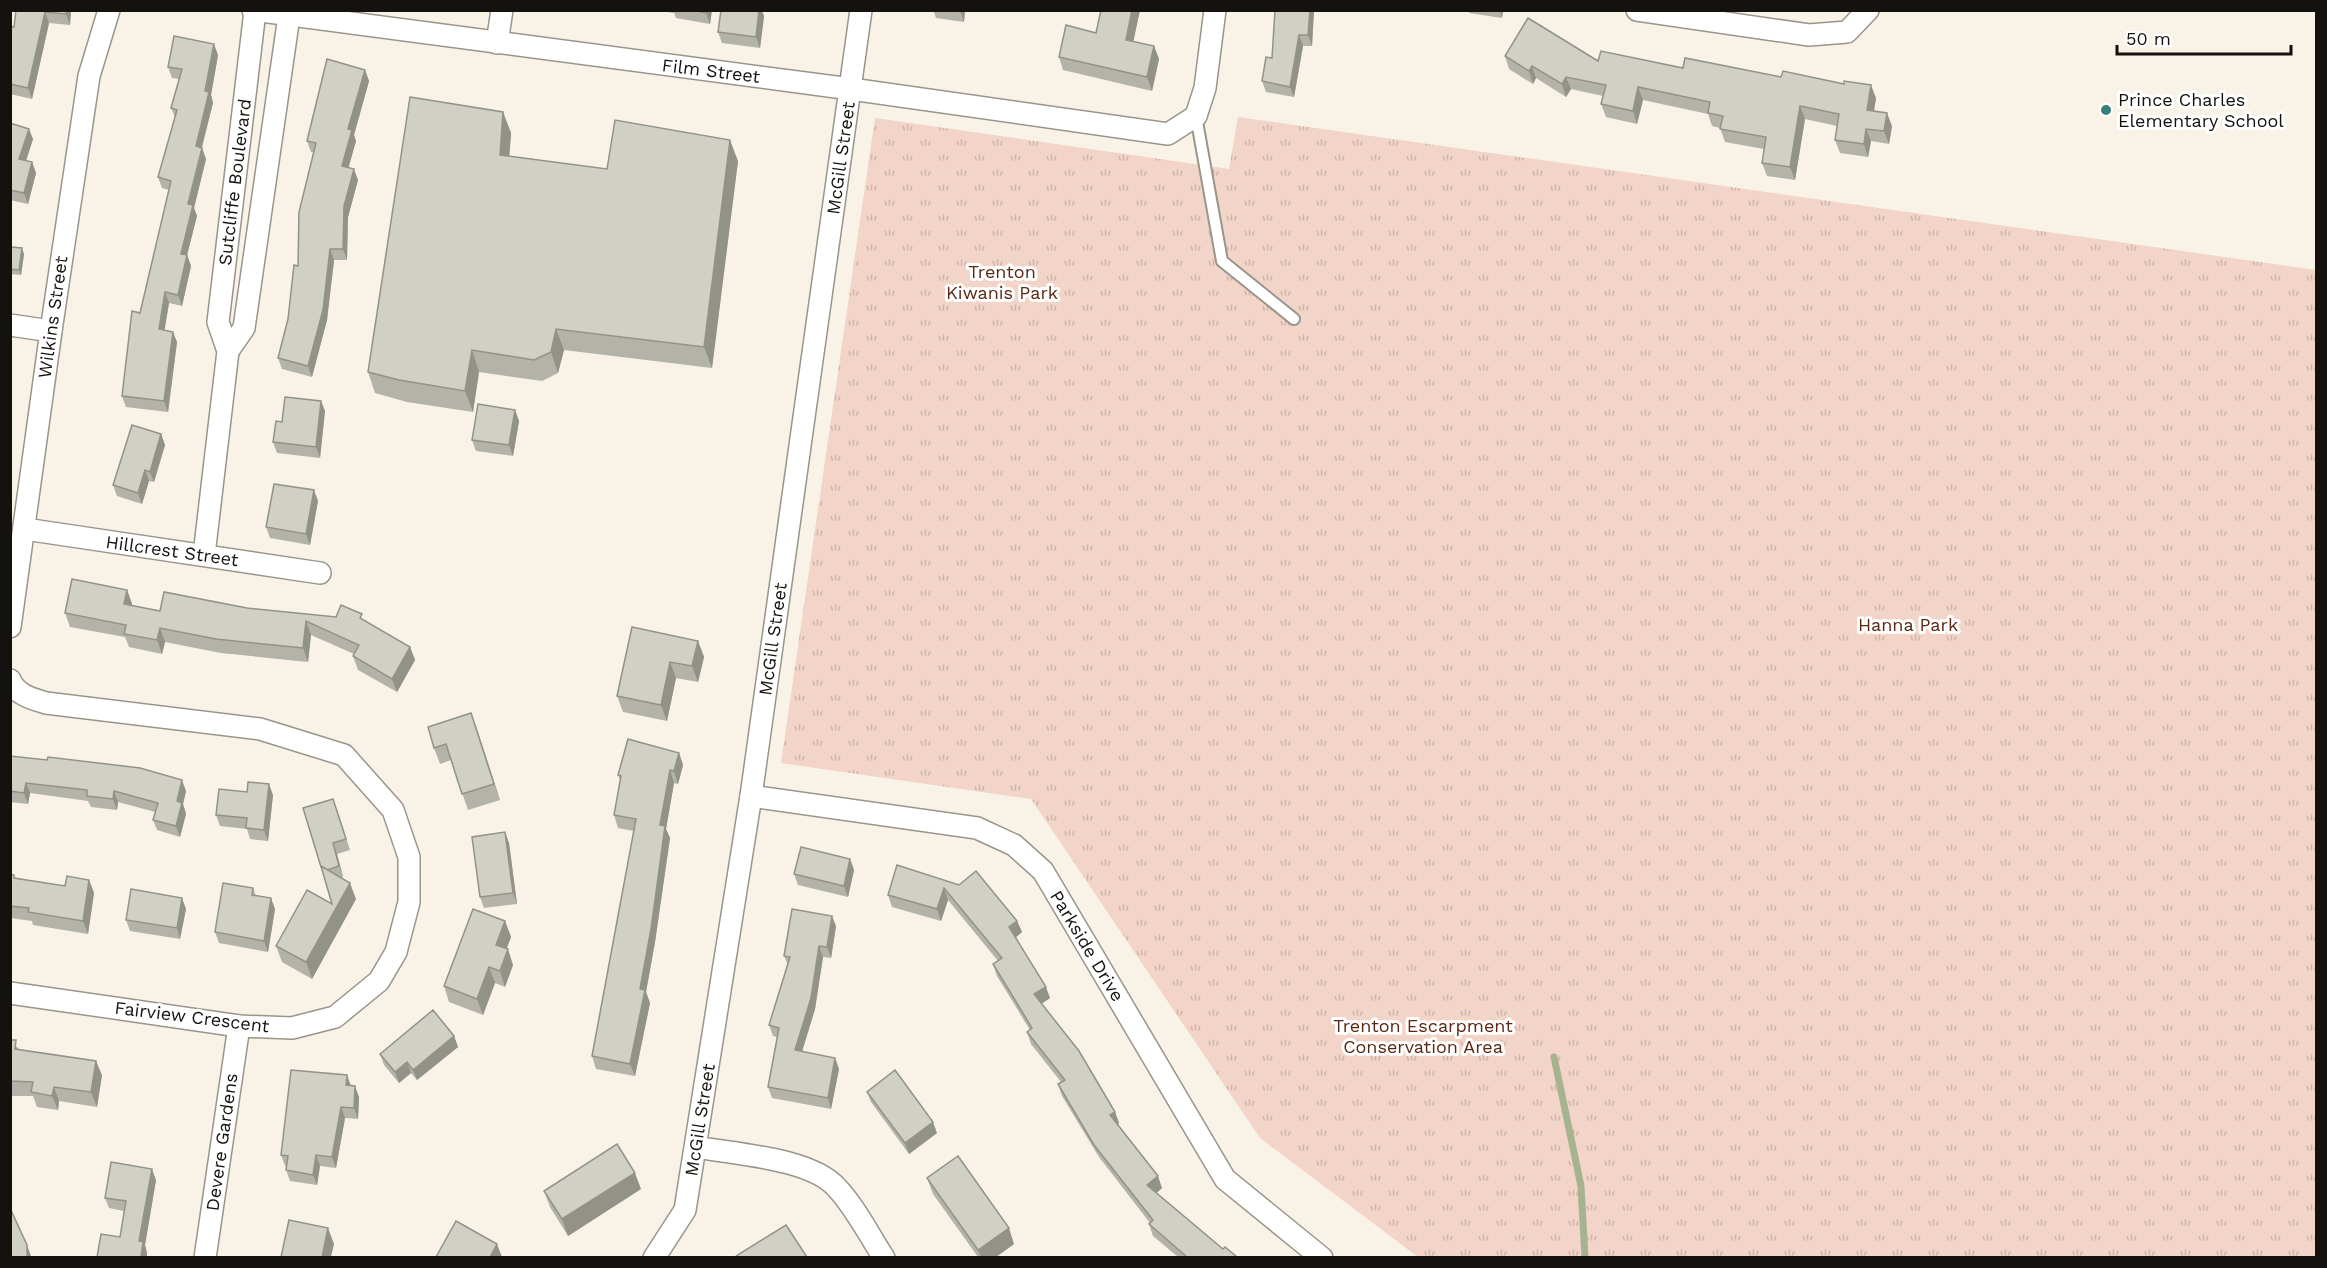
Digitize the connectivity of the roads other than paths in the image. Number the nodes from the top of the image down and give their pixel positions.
1 (109, 10) edge
2 (502, 10) edge
3 (861, 10) edge
4 (1215, 10) edge
5 (1638, 10) edge
6 (1868, 10) edge
7 (254, 11) edge
8 (289, 16) junction
9 (497, 43) junction
10 (851, 89) junction
11 (1196, 116) junction
12 (1294, 319) dead end
13 (10, 325) edge
14 (51, 331) junction
15 (228, 351) junction
16 (25, 530) junction
17 (204, 555) junction
18 (320, 573) dead end
19 (10, 627) edge
20 (10, 680) edge
21 (751, 796) junction
22 (10, 993) edge
23 (239, 1026) junction
24 (696, 1147) junction
25 (205, 1257) edge
26 (654, 1257) edge
27 (884, 1257) edge
28 (1322, 1257) edge

1 - 14 street, Wilkins Street
2 - 9 street
3 - 10 street, McGill Street
4 - 11 street
5 - 6 street
7 - 8 street, Film Street
7 - 15 street, Sutcliffe Boulevard
8 - 9 street, Film Street
8 - 15 street, Sutcliffe Boulevard
9 - 10 street, Film Street
10 - 11 street, Film Street
10 - 21 street, McGill Street
11 - 12 lane
13 - 14 street
14 - 16 street, Wilkins Street
15 - 17 street, Sutcliffe Boulevard
16 - 17 street, Hillcrest Street
16 - 19 street, Wilkins Street
17 - 18 street, Hillcrest Street
20 - 23 street, Fairview Crescent
21 - 24 street, McGill Street
21 - 28 street, Parkside Drive
22 - 23 street, Fairview Crescent
23 - 25 street, Devere Gardens
24 - 26 street, McGill Street
24 - 27 street

